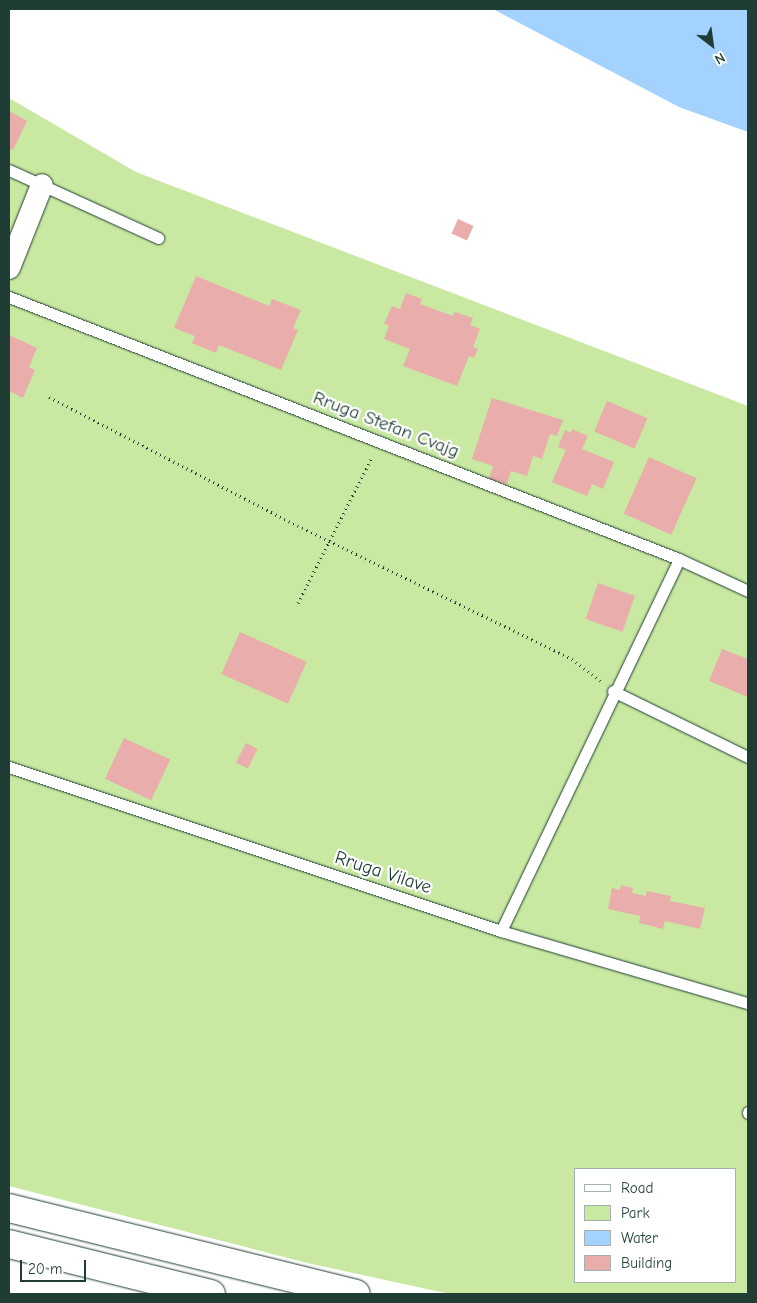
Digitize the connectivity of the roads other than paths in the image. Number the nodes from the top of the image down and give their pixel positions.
1 (9, 170) edge
2 (42, 185) junction
3 (158, 238) dead end
4 (9, 268) edge
5 (9, 298) edge
6 (679, 559) junction
7 (748, 591) edge
8 (613, 691) junction
9 (748, 757) edge
10 (9, 767) edge
11 (501, 931) junction
12 (748, 1003) edge
13 (9, 1208) edge
14 (9, 1244) edge
15 (211, 1294) edge
16 (356, 1294) edge

1 - 2 lane
2 - 3 lane
2 - 4 street
5 - 6 lane, Rruga Stefan Cvajg
6 - 7 lane, Rruga Stefan Cvajg
6 - 8 lane
8 - 9 lane
8 - 11 lane
10 - 11 lane, Rruga Vilave
11 - 12 lane, Rruga Vilave
13 - 16 main road
14 - 15 main road

